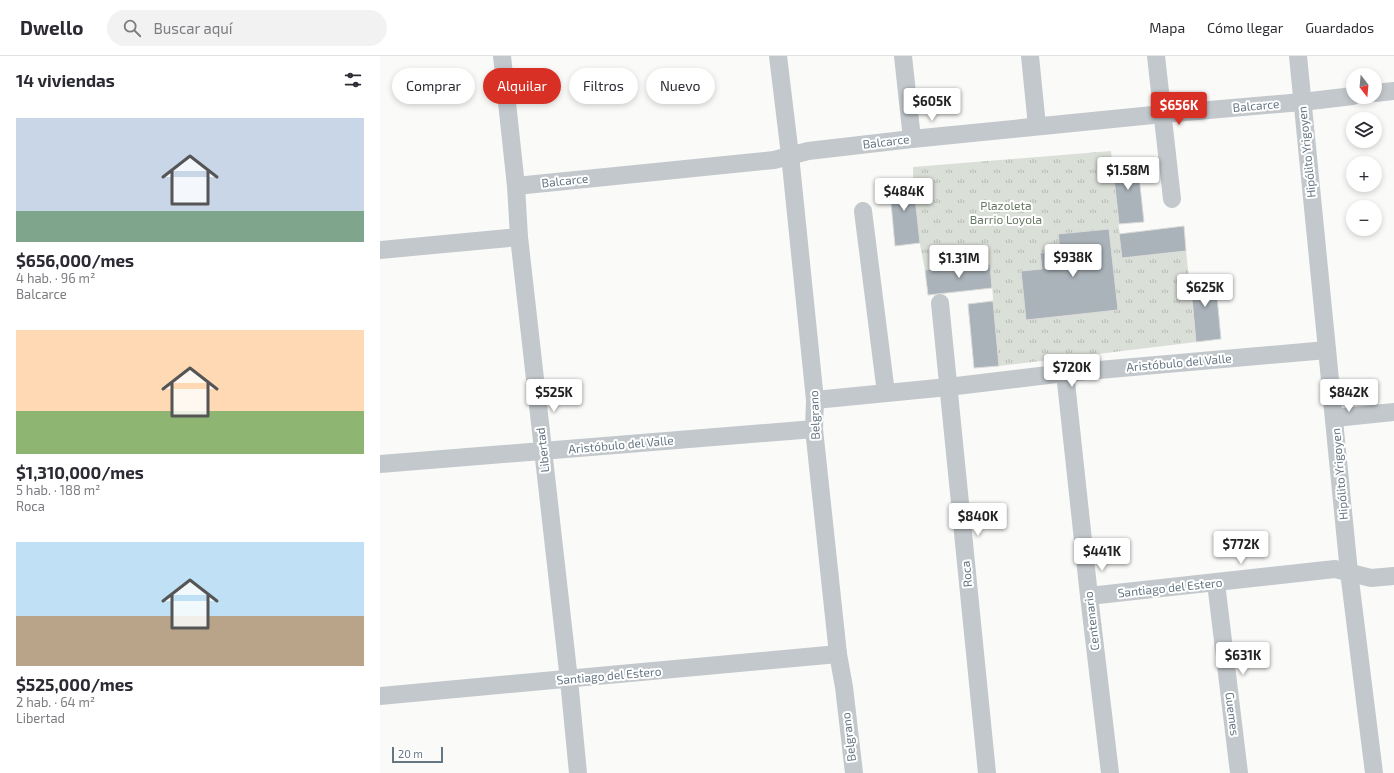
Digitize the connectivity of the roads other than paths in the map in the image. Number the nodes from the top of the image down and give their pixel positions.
1 (502, 56) edge
2 (778, 56) edge
3 (903, 56) edge
4 (1030, 56) edge
5 (1156, 56) edge
6 (1298, 56) edge
7 (1394, 91) edge
8 (1382, 92) edge
9 (1346, 97) edge
10 (1302, 102) junction
11 (1162, 114) junction
12 (1037, 126) junction
13 (912, 139) junction
14 (790, 155) junction
15 (516, 186) junction
16 (1172, 199) dead end
17 (863, 211) dead end
18 (519, 237) junction
19 (380, 250) edge
20 (940, 303) dead end
21 (1327, 350) junction
22 (1065, 373) junction
23 (948, 387) junction
24 (886, 393) junction
25 (815, 400) junction
26 (1394, 412) edge
27 (1335, 418) junction
28 (814, 429) junction
29 (543, 452) junction
30 (380, 464) edge
31 (1350, 572) junction
32 (1394, 576) edge
33 (1216, 583) junction
34 (1089, 596) junction
35 (838, 654) junction
36 (569, 680) junction
37 (380, 696) edge
38 (578, 773) edge
39 (854, 773) edge
40 (987, 773) edge
41 (1110, 773) edge
42 (1239, 773) edge
43 (1374, 773) edge

1 - 15 street, Libertad
2 - 14 street, Belgrano
3 - 13 street
4 - 12 street
5 - 11 street
6 - 10 street, Hipólito Yrigoyen
7 - 8 street
9 - 10 street, Balcarce
10 - 11 street, Balcarce
10 - 21 street, Hipólito Yrigoyen
11 - 12 street, Balcarce
11 - 16 street
12 - 13 street, Balcarce
13 - 14 street, Balcarce
14 - 15 street, Balcarce
14 - 25 street, Belgrano
15 - 18 street, Libertad
17 - 24 street
18 - 19 street
18 - 29 street, Libertad
20 - 23 street, Roca
21 - 22 street, Aristóbulo del Valle
21 - 27 street, Hipólito Yrigoyen
22 - 23 street, Aristóbulo del Valle
22 - 34 street, Centenario
23 - 24 street, Aristóbulo del Valle
23 - 40 street, Roca
24 - 25 street, Aristóbulo del Valle
25 - 28 street, Belgrano
26 - 27 street
27 - 31 street, Hipólito Yrigoyen
28 - 29 street, Aristóbulo del Valle
28 - 35 street, Belgrano
29 - 30 street, Aristóbulo del Valle
29 - 36 street, Libertad
31 - 32 street, Santiago del Estero
31 - 33 street, Santiago del Estero
31 - 43 street, Hipólito Yrigoyen
33 - 34 street, Santiago del Estero
33 - 42 street, Guemes
34 - 41 street, Centenario
35 - 36 street, Santiago del Estero
35 - 39 street, Belgrano
36 - 37 street, Santiago del Estero
36 - 38 street, Libertad

